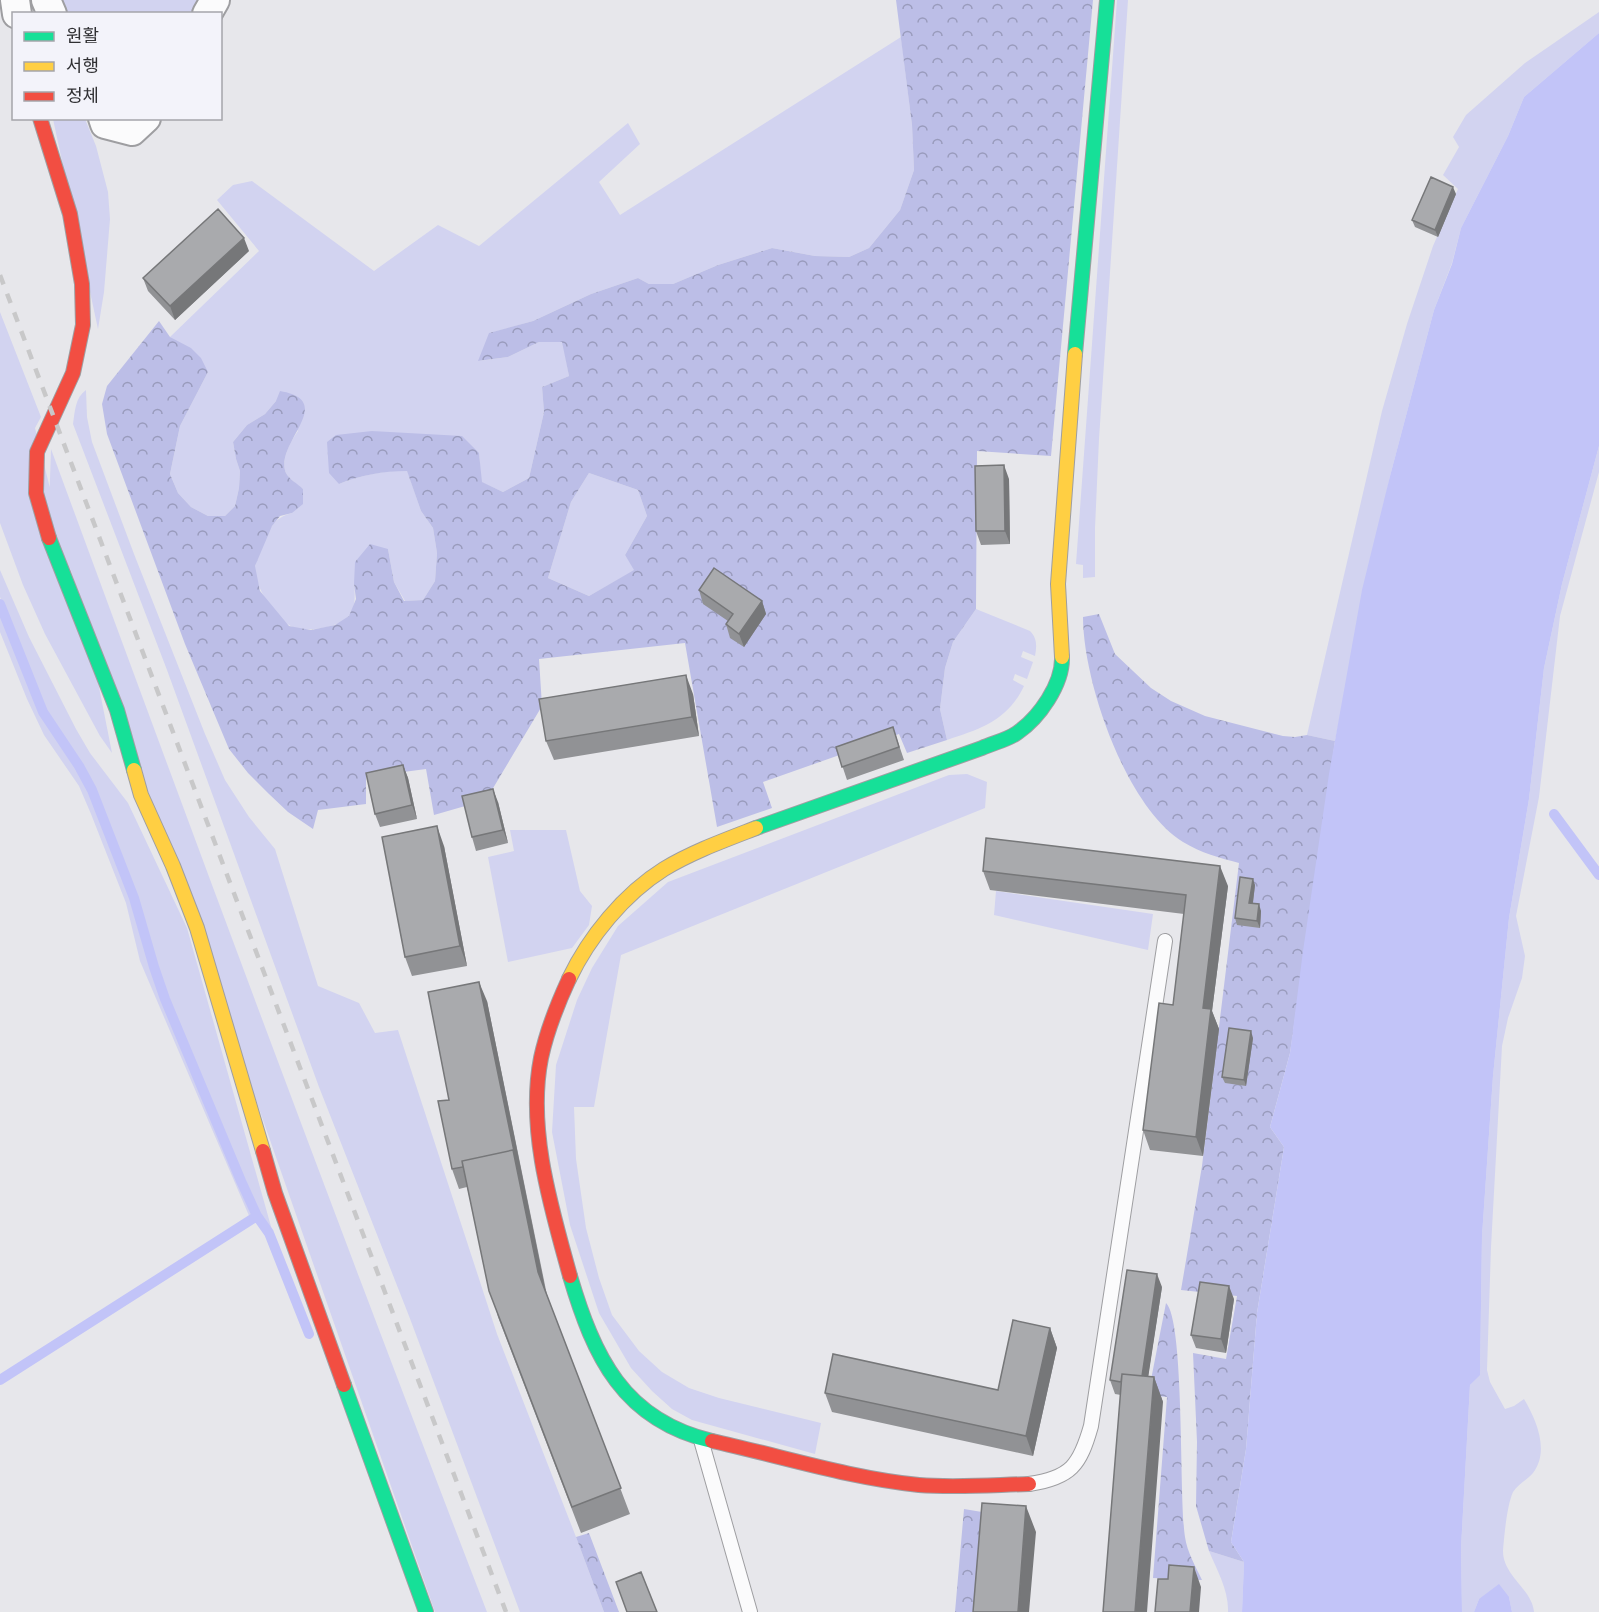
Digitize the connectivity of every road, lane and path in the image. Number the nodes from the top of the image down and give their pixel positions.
1 (1107, 0) edge
2 (41, 120) edge
3 (104, 120) edge
4 (144, 120) edge
5 (1165, 941) dead end
6 (700, 1438) junction
7 (1029, 1484) joint
8 (426, 1612) edge
9 (750, 1612) edge

1 - 6 street
2 - 8 street
3 - 4 street
5 - 7 lane
6 - 7 street
6 - 9 lane

